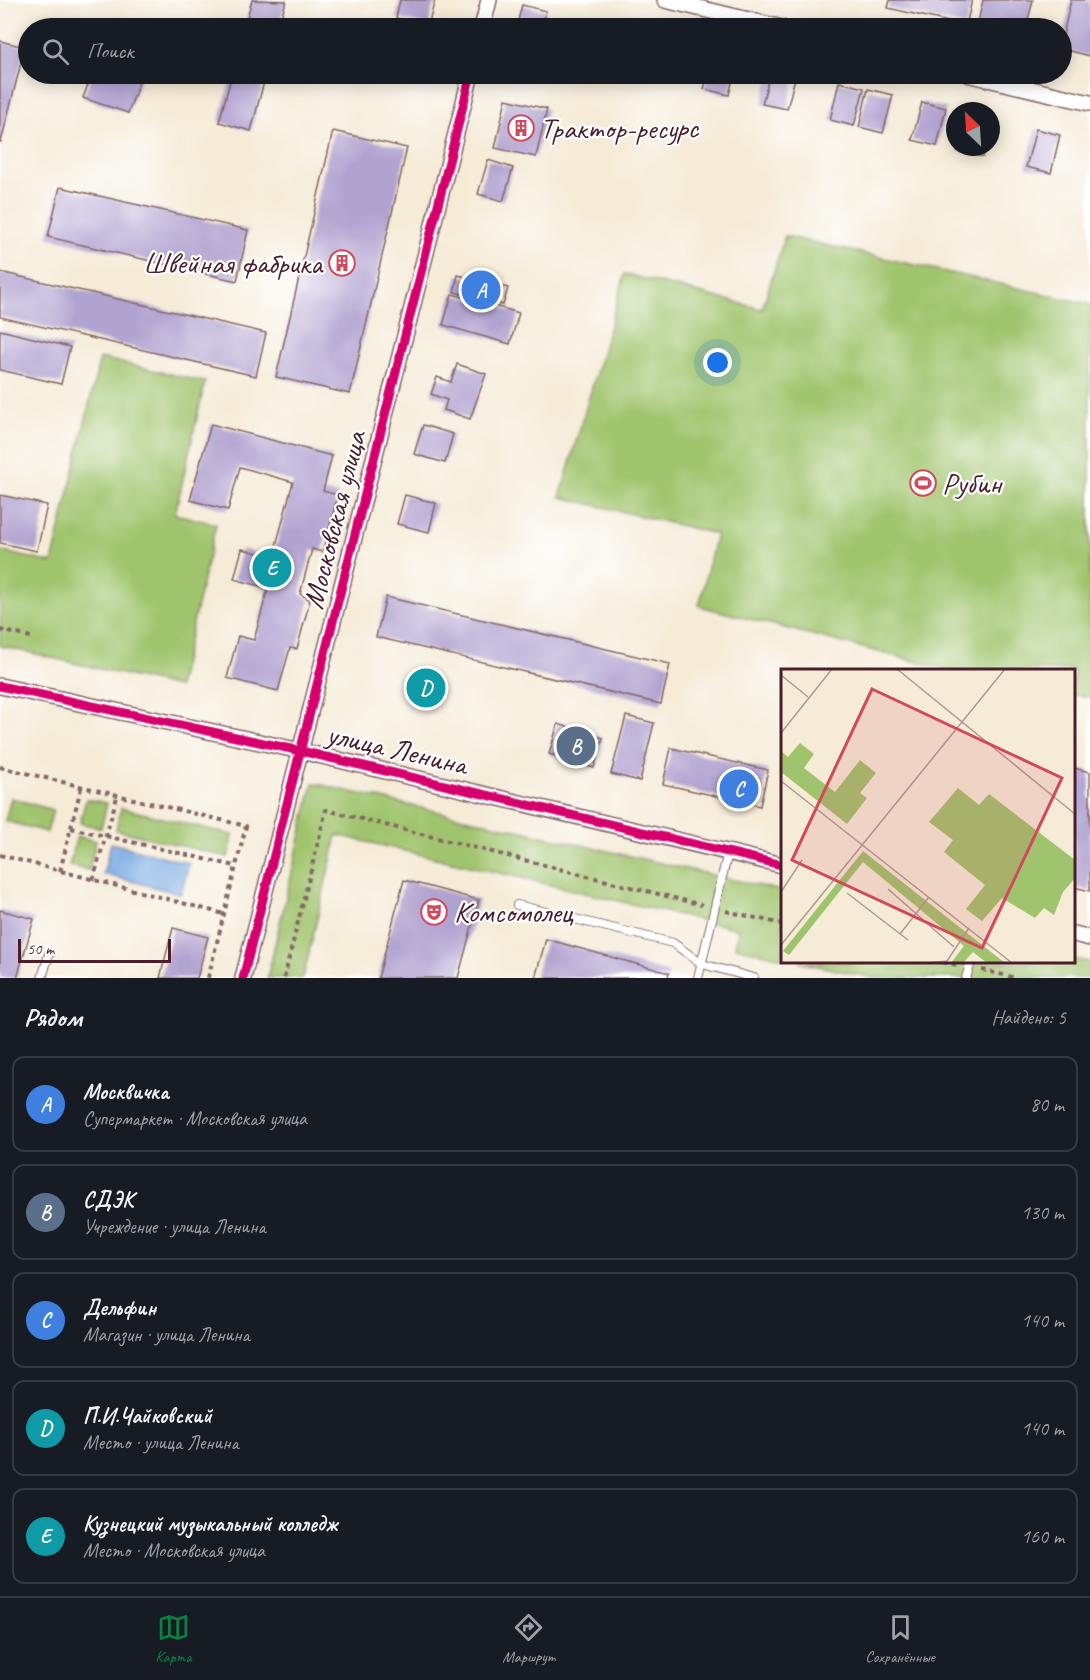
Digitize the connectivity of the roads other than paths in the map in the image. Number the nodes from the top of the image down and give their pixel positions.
1 (489, 0) edge
2 (665, 0) edge
3 (484, 18) edge
4 (740, 18) edge
5 (468, 84) edge
6 (1009, 84) edge
7 (1090, 103) edge
8 (0, 686) edge
9 (301, 751) junction
10 (729, 852) junction
11 (781, 865) edge
12 (517, 905) dead end
13 (1075, 934) edge
14 (1090, 938) edge
15 (49, 954) dead end
16 (971, 963) edge
17 (702, 964) junction
18 (42, 978) edge
19 (243, 978) edge
20 (698, 978) edge
21 (754, 978) edge
22 (966, 978) edge

1 - 3 street
2 - 4 street
5 - 9 street, Московская улица
6 - 7 street
8 - 9 street, улица Ленина
9 - 10 street, улица Ленина
9 - 19 street, Московская улица
10 - 11 street, улица Ленина
10 - 17 lane
12 - 17 lane
13 - 14 street
15 - 18 lane
16 - 22 lane
17 - 20 lane
17 - 21 lane

